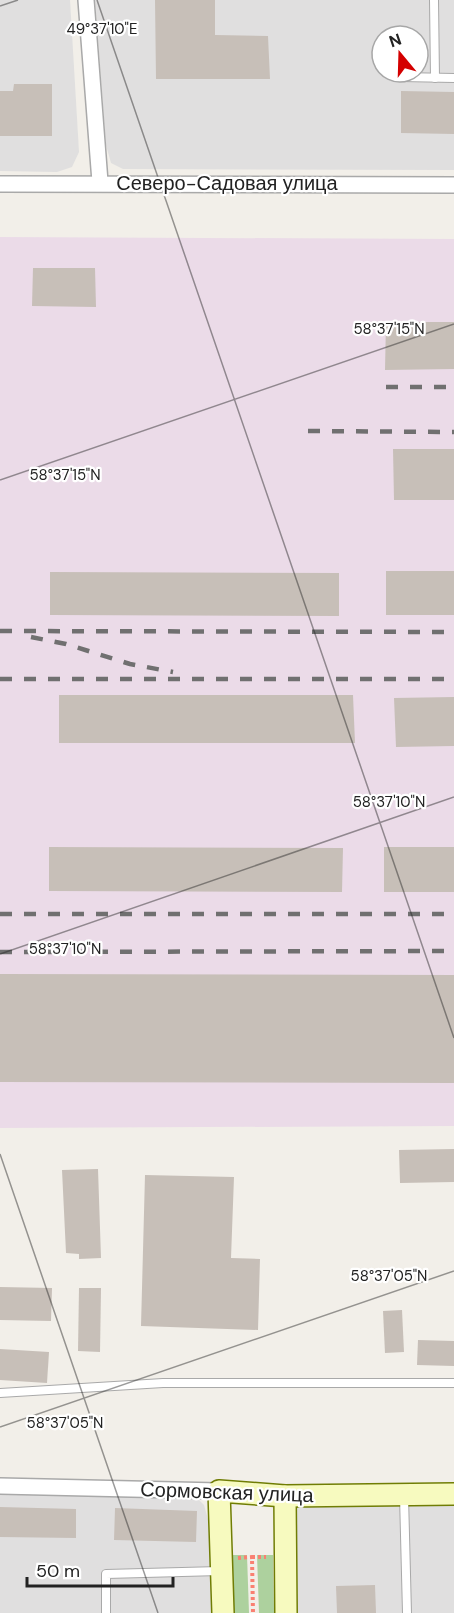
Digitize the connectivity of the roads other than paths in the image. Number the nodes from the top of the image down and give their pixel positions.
1 (86, 0) edge
2 (435, 0) edge
3 (430, 78) edge
4 (435, 78) junction
5 (454, 78) edge
6 (100, 182) junction
7 (0, 184) edge
8 (454, 185) edge
9 (454, 1383) edge
10 (0, 1393) edge
11 (0, 1486) edge
12 (219, 1491) junction
13 (454, 1494) edge
14 (404, 1495) junction
15 (285, 1496) junction
16 (226, 1564) junction
17 (106, 1613) edge
18 (223, 1613) edge
19 (286, 1613) edge
20 (407, 1613) edge

1 - 6 street
2 - 4 lane
3 - 4 lane
4 - 5 lane
6 - 7 street, Северо-Садовая улица
6 - 8 street, Северо-Садовая улица
9 - 10 lane
11 - 12 street, Сормовская улица
12 - 15 street, Сормовская улица
12 - 16 street
13 - 14 street, Сормовская улица
14 - 15 street, Сормовская улица
14 - 20 lane
15 - 19 street
16 - 17 lane
16 - 18 street

